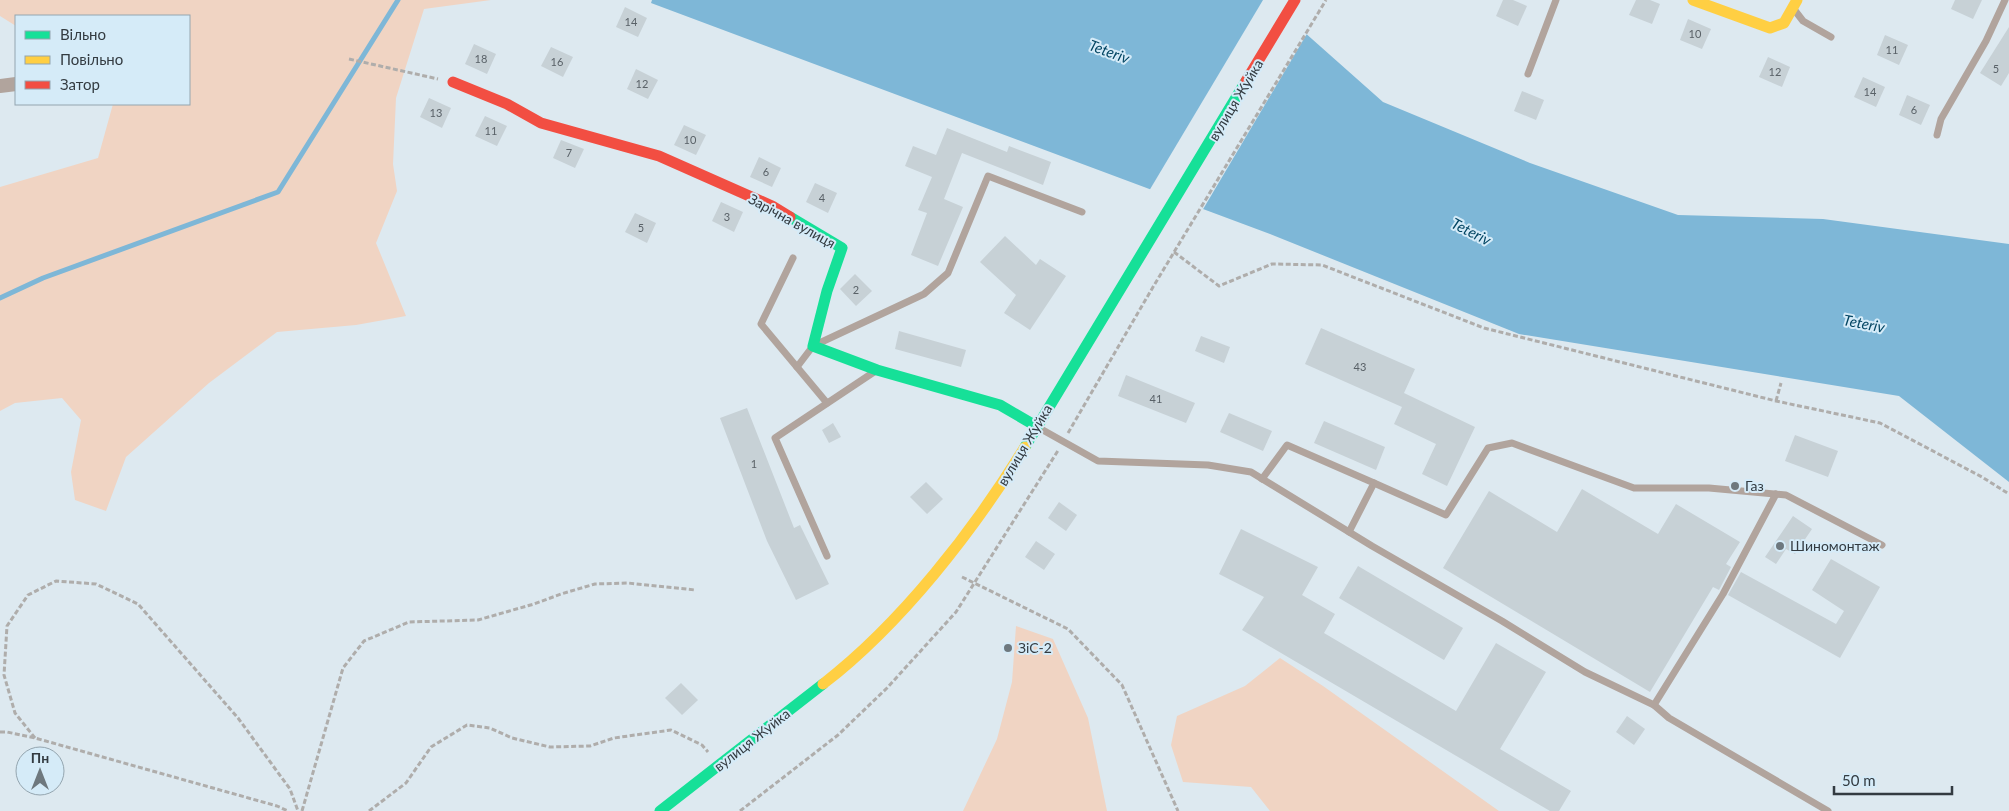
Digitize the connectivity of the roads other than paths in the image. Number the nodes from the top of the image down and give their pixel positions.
1 (1295, 0) edge
2 (1556, 0) edge
3 (1693, 0) edge
4 (2006, 0) edge
5 (1795, 4) edge
6 (1831, 37) dead end
7 (1528, 74) dead end
8 (453, 82) road end
9 (15, 84) edge
10 (0, 86) edge
11 (1936, 135) dead end
12 (1082, 212) dead end
13 (794, 258) dead end
14 (813, 346) junction
15 (797, 367) junction
16 (877, 370) junction
17 (827, 403) junction
18 (1036, 426) junction
19 (1262, 479) junction
20 (1374, 483) junction
21 (1776, 494) junction
22 (1349, 532) junction
23 (1882, 545) dead end
24 (826, 556) dead end
25 (1654, 705) junction
26 (660, 811) edge
27 (1828, 811) edge

1 - 18 main road, вулиця Жуйка
2 - 7 lane
3 - 5 main road
4 - 11 lane
5 - 6 lane
8 - 14 main road, Зарічна вулиця
9 - 10 street
12 - 14 lane
13 - 15 lane
14 - 15 lane
14 - 16 main road
15 - 17 lane
16 - 17 lane
16 - 18 main road
17 - 24 lane
18 - 19 lane
18 - 26 main road, вулиця Жуйка
19 - 20 lane
19 - 22 lane
20 - 21 lane
20 - 22 lane
21 - 23 lane
21 - 25 lane
22 - 25 lane
25 - 27 lane

